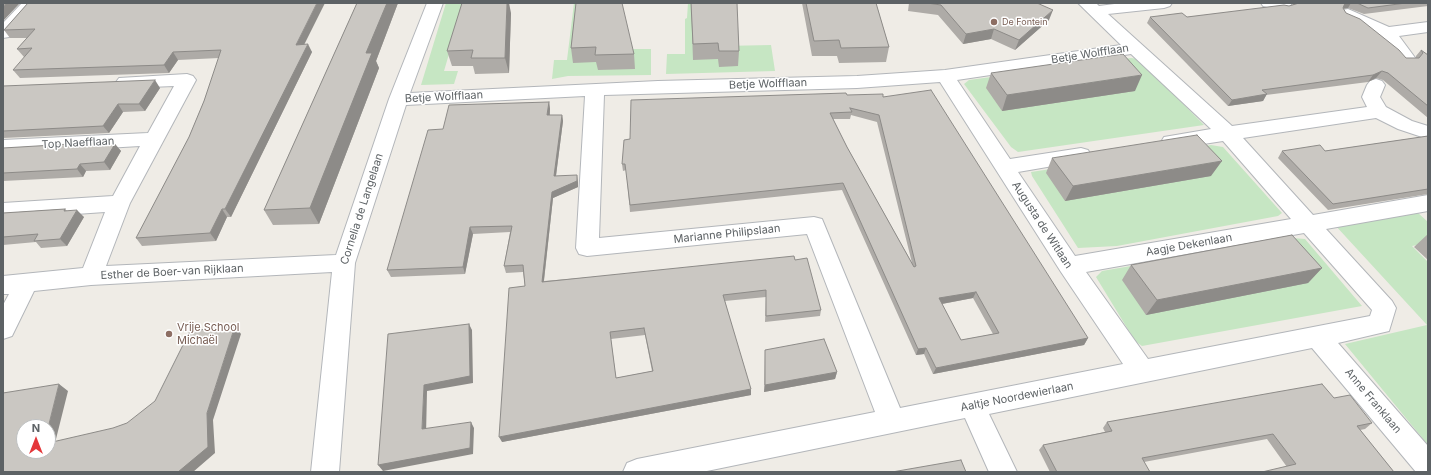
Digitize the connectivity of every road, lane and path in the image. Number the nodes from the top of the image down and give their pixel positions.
1 (31, 3) edge
2 (435, 3) edge
3 (1164, 3) edge
4 (1091, 7) edge
5 (1348, 14) edge
6 (1428, 27) edge
7 (1387, 32) junction
8 (3, 33) edge
9 (1135, 48) junction
10 (1407, 59) edge
11 (945, 76) junction
12 (110, 83) edge
13 (1376, 85) edge
14 (595, 90) junction
15 (398, 99) junction
16 (1379, 111) junction
17 (1227, 133) junction
18 (1427, 133) edge
19 (153, 139) junction
20 (1150, 145) edge
21 (3, 146) edge
22 (1097, 153) edge
23 (1005, 167) junction
24 (119, 203) junction
25 (1428, 203) edge
26 (3, 211) edge
27 (1309, 223) junction
28 (344, 263) junction
29 (1069, 266) junction
30 (91, 276) junction
31 (26, 283) junction
32 (3, 285) edge
33 (3, 329) edge
34 (1318, 337) junction
35 (1142, 372) junction
36 (972, 406) junction
37 (892, 421) junction
38 (1428, 466) edge
39 (325, 472) edge
40 (637, 472) edge
41 (1003, 472) edge

1 - 8 street
2 - 15 street, Cornelia de Langelaan
3 - 4 street
4 - 9 street
5 - 7 street
6 - 7 street
7 - 10 street
9 - 11 street, Betje Wolfflaan
9 - 17 street
11 - 14 street, Betje Wolfflaan
11 - 23 street, Augusta de Witlaan
12 - 19 street, Esther de Boer-van Rijklaan
13 - 16 street
14 - 15 street, Betje Wolfflaan
14 - 37 street, Marianne Philipslaan
15 - 28 street, Cornelia de Langelaan
16 - 17 street
16 - 18 street
17 - 20 street
17 - 27 street
19 - 21 street, Top Naefflaan
19 - 24 street, Esther de Boer-van Rijklaan
22 - 23 street
23 - 29 street, Augusta de Witlaan
24 - 26 street
24 - 30 street, Esther de Boer-van Rijklaan
25 - 27 street, Aagje Dekenlaan
27 - 29 street, Aagje Dekenlaan
27 - 34 street, Aaltje Noordewierlaan
28 - 30 street, Esther de Boer-van Rijklaan
28 - 39 street, Cornelia de Langelaan
29 - 35 street, Augusta de Witlaan
30 - 31 street
31 - 32 street
31 - 33 street
34 - 35 street, Aaltje Noordewierlaan
34 - 38 street, Anne Franklaan
35 - 36 street, Aaltje Noordewierlaan
36 - 37 street, Aaltje Noordewierlaan
36 - 41 street
37 - 40 street, Aaltje Noordewierlaan

